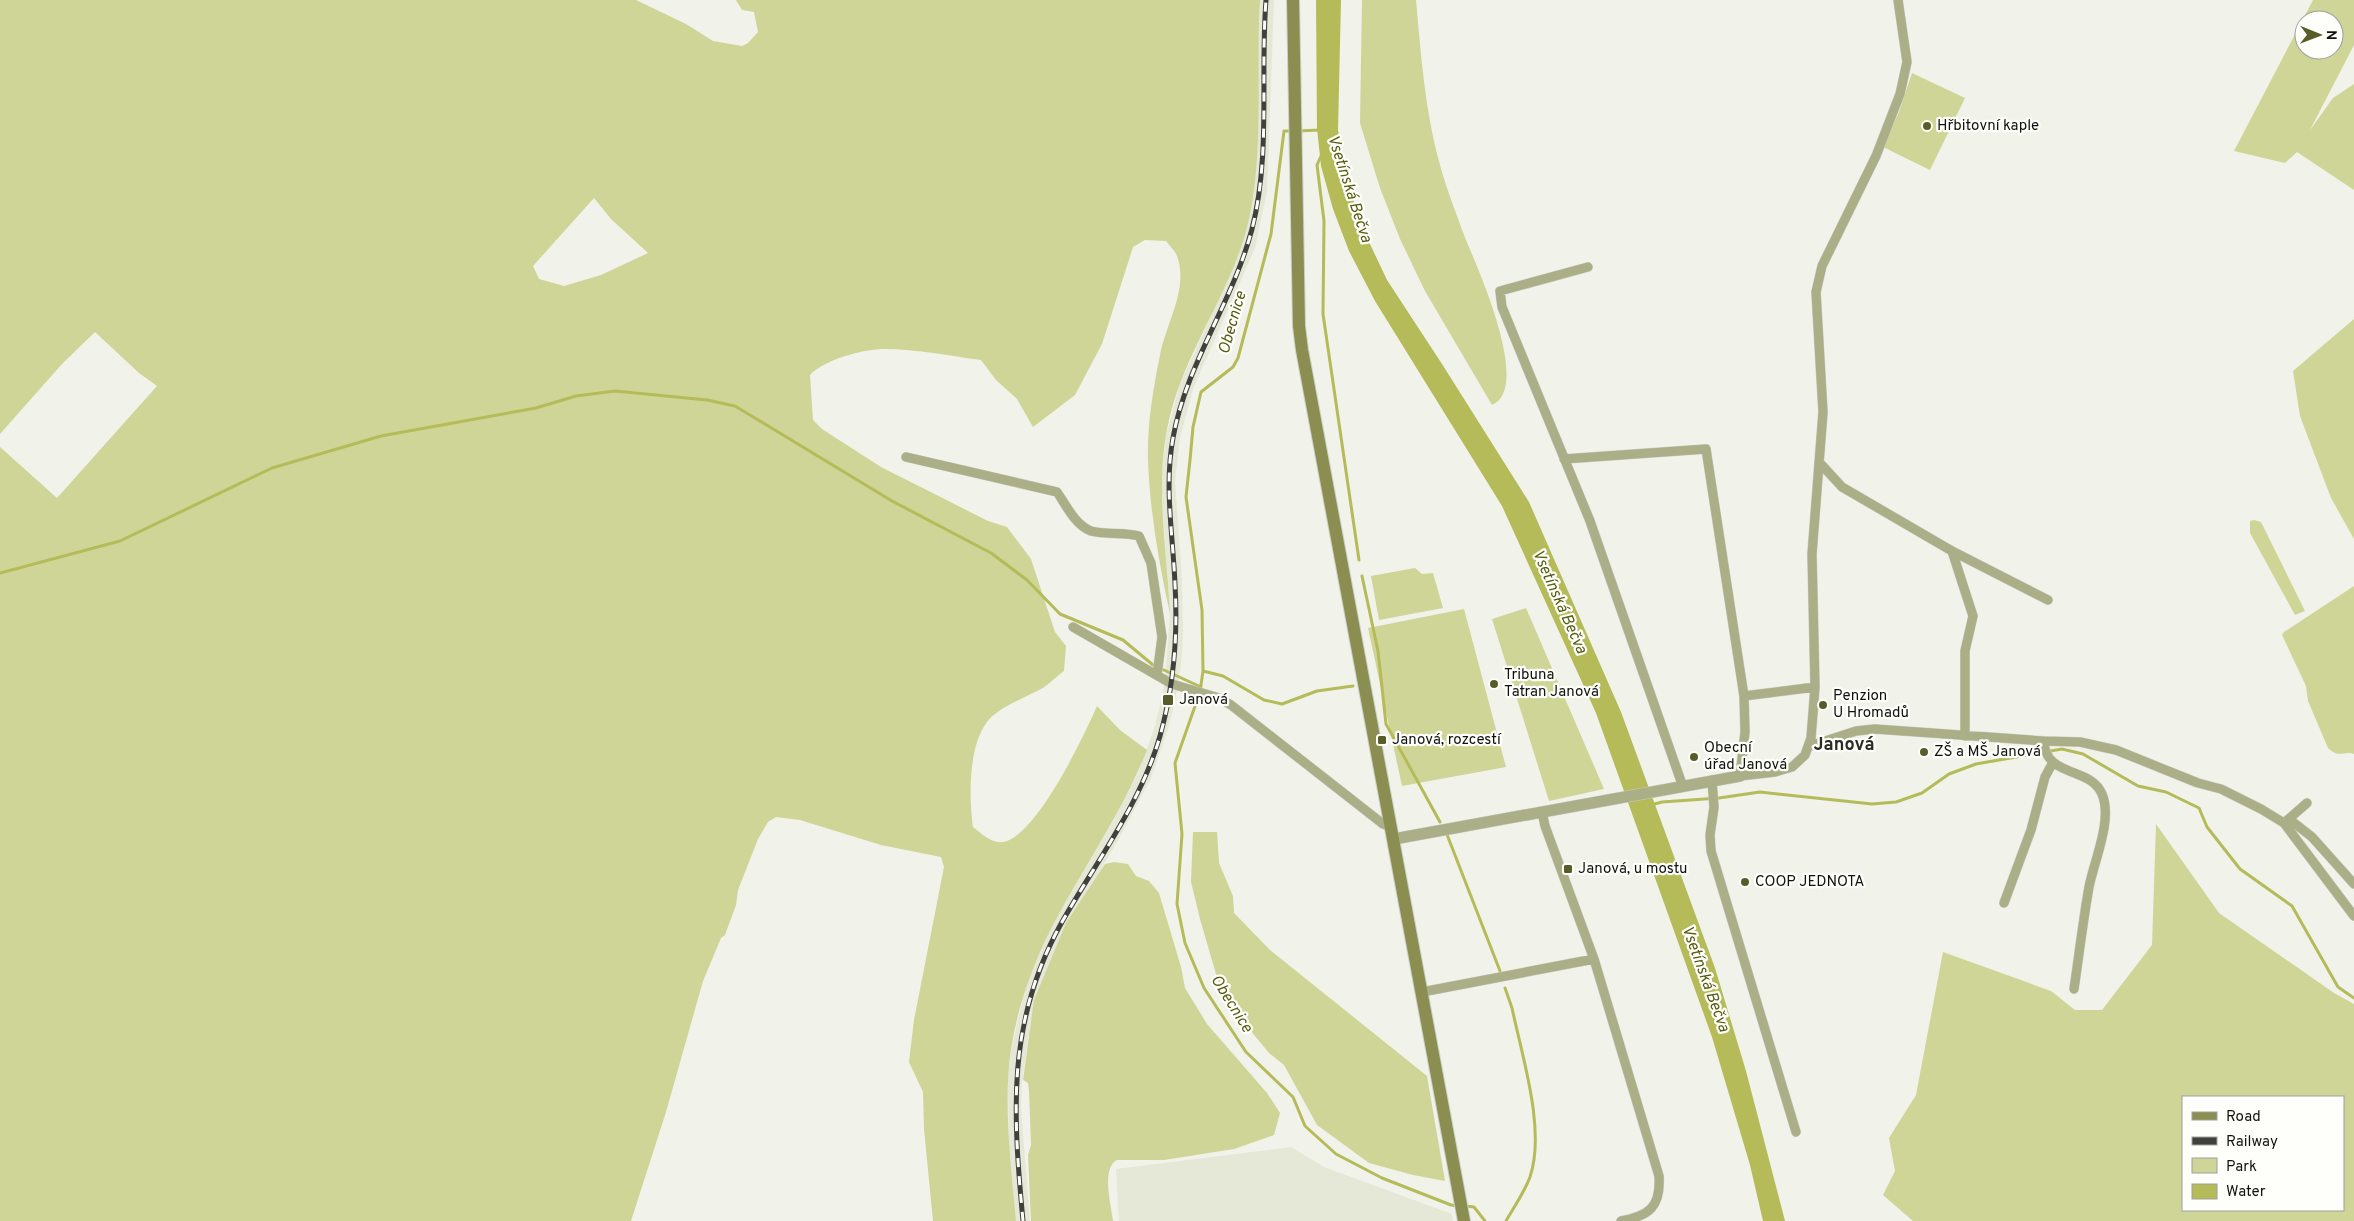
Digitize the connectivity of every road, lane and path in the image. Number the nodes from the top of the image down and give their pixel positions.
1 (1293, 0) edge
2 (1898, 0) edge
3 (1588, 266) dead end
4 (906, 457) dead end
5 (1564, 459) junction
6 (1819, 462) junction
7 (1952, 551) junction
8 (2048, 600) dead end
9 (1073, 627) dead end
10 (1157, 676) junction
11 (1815, 687) junction
12 (1744, 696) junction
13 (1965, 736) junction
14 (2044, 744) junction
15 (1810, 746) junction
16 (2050, 761) junction
17 (1740, 776) junction
18 (1712, 780) junction
19 (1679, 787) junction
20 (2307, 803) dead end
21 (1546, 812) junction
22 (2286, 821) junction
23 (1393, 833) junction
24 (2354, 884) edge
25 (2004, 903) dead end
26 (2354, 916) edge
27 (1594, 959) junction
28 (2074, 989) dead end
29 (1422, 992) junction
30 (1796, 1132) dead end
31 (1464, 1217) edge
32 (1620, 1221) edge

1 - 23 main road
2 - 6 street
3 - 5 street
4 - 10 street
5 - 12 street
5 - 19 street
6 - 7 street
6 - 11 street
7 - 8 street
7 - 13 street
9 - 10 street
10 - 23 street
11 - 12 street
11 - 15 street
12 - 17 street
13 - 14 street
13 - 15 street
14 - 16 street
14 - 22 street
15 - 17 street
16 - 25 street
16 - 28 street
17 - 18 street
18 - 19 street
18 - 30 street
19 - 21 street
20 - 22 street
21 - 23 street
21 - 27 street
22 - 24 street
22 - 26 street
23 - 29 main road
27 - 29 street
27 - 32 street
29 - 31 main road

